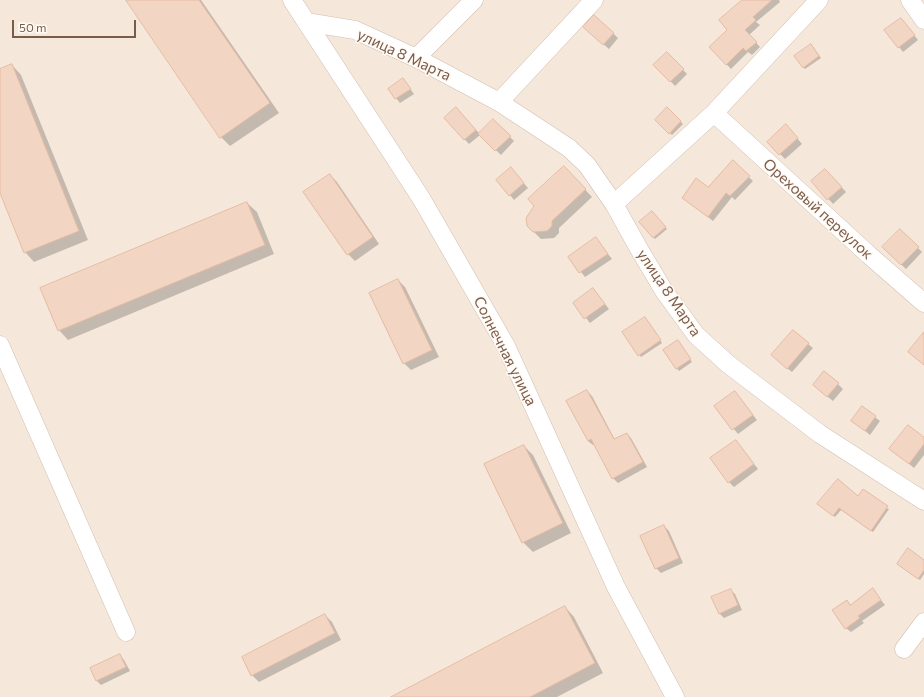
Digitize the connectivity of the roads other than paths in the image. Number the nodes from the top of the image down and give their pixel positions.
1 (292, 0) edge
2 (474, 0) edge
3 (594, 0) edge
4 (819, 0) edge
5 (910, 0) edge
6 (924, 20) edge
7 (306, 22) junction
8 (416, 58) junction
9 (499, 102) junction
10 (714, 113) junction
11 (614, 204) junction
12 (924, 303) edge
13 (0, 344) edge
14 (924, 501) edge
15 (924, 622) edge
16 (126, 632) dead end
17 (904, 649) dead end
18 (675, 697) edge

1 - 7 street
2 - 8 street
3 - 9 street
4 - 10 street
5 - 6 street
7 - 8 street, улица 8 Марта
7 - 18 street, Солнечная улица
8 - 9 street, улица 8 Марта
9 - 11 street, улица 8 Марта
10 - 11 street
10 - 12 street, Ореховый переулок
11 - 14 street, улица 8 Марта
13 - 16 street
15 - 17 street

